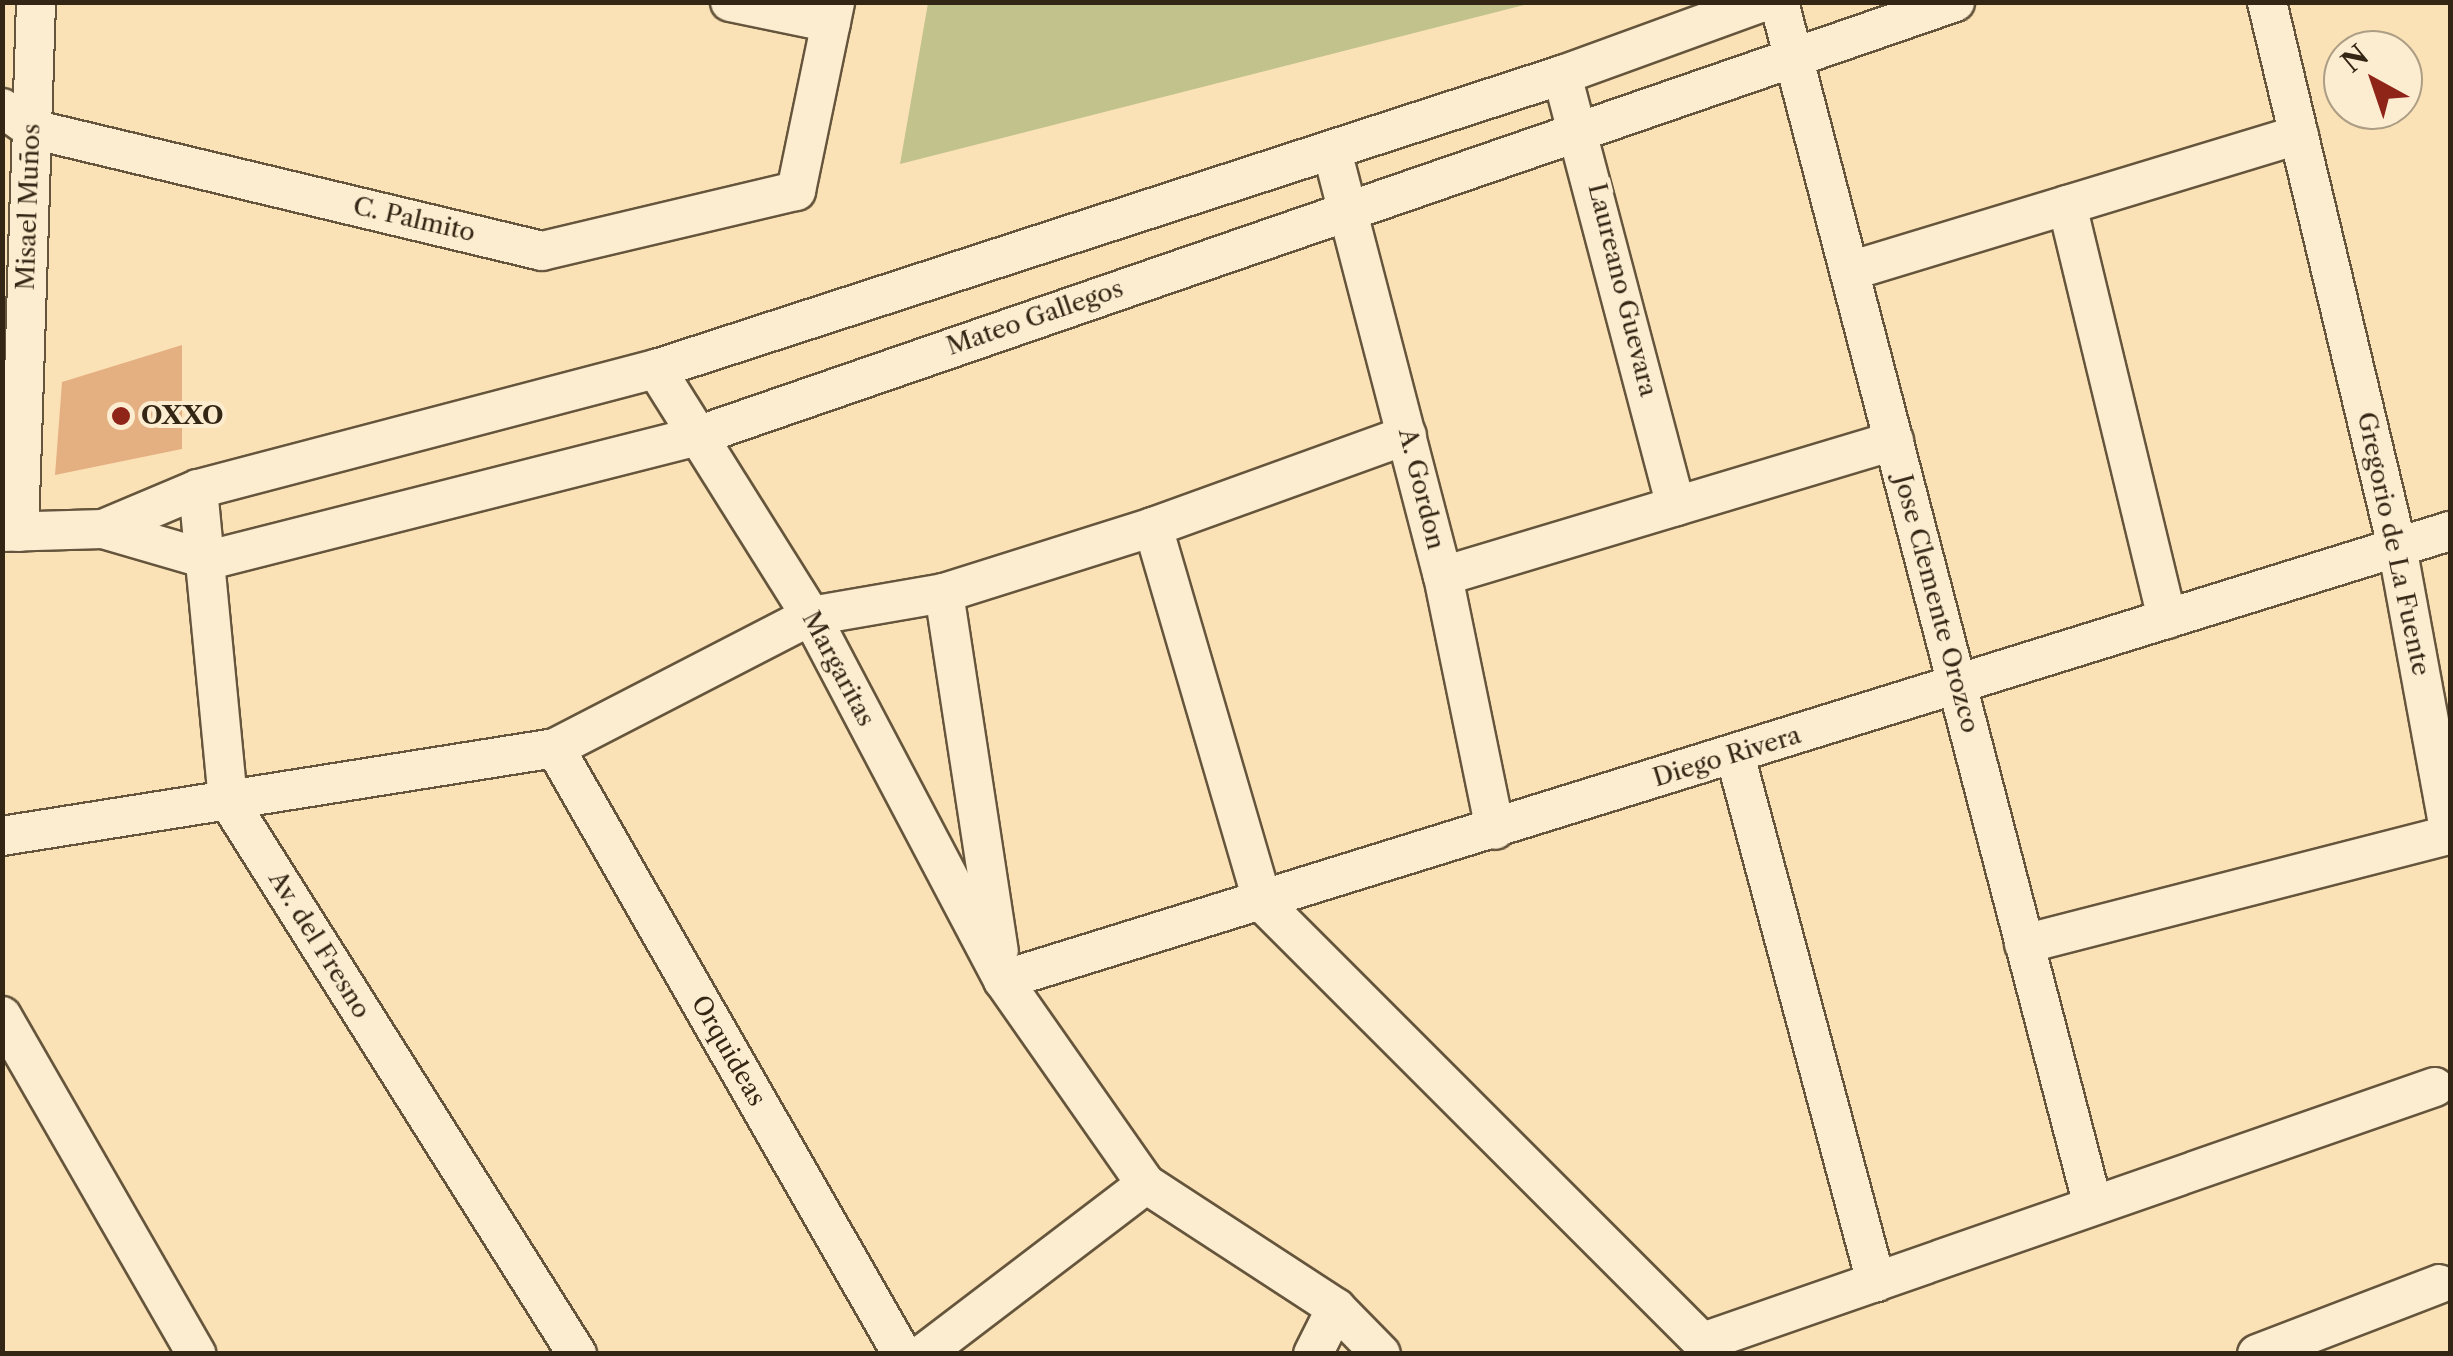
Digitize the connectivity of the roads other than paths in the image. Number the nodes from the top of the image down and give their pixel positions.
1 (36, 2) edge
2 (730, 2) edge
3 (1763, 2) edge
4 (1779, 2) edge
5 (1955, 2) edge
6 (2267, 2) edge
7 (833, 13) edge
8 (1795, 58) junction
9 (1562, 75) junction
10 (17, 118) edge
11 (1582, 130) junction
12 (2299, 135) junction
13 (1332, 150) junction
14 (2067, 205) junction
15 (1349, 208) junction
16 (1850, 270) junction
17 (656, 368) junction
18 (1407, 434) junction
19 (694, 438) junction
20 (1894, 440) junction
21 (198, 489) junction
22 (1676, 506) junction
23 (1153, 527) junction
24 (103, 529) junction
25 (2450, 531) edge
26 (11, 532) edge
27 (2398, 547) junction
28 (209, 560) junction
29 (1443, 576) junction
30 (944, 593) junction
31 (812, 616) junction
32 (2167, 619) junction
33 (1957, 685) junction
34 (555, 748) junction
35 (1735, 755) junction
36 (228, 800) junction
37 (1495, 830) junction
38 (2, 836) edge
39 (1264, 903) junction
40 (2024, 944) junction
41 (1003, 980) junction
42 (2, 1016) edge
43 (2435, 1088) dead end
44 (1146, 1184) junction
45 (2092, 1206) junction
46 (1876, 1282) junction
47 (2440, 1284) dead end
48 (1336, 1308) junction
49 (1709, 1348) edge
50 (196, 1354) edge
51 (577, 1354) edge
52 (902, 1354) edge
53 (923, 1354) edge
54 (1313, 1354) edge
55 (1381, 1354) edge
56 (2257, 1354) edge

1 - 10 street, Misael Muños
2 - 7 street
3 - 9 street
4 - 8 street, Jose Clemente Orozco
5 - 8 street, Mateo Gallegos
6 - 12 street, Gregorio de La Fuente
7 - 10 street, C. Palmito
8 - 11 street, Mateo Gallegos
8 - 16 street, Jose Clemente Orozco
9 - 11 street, Laureano Guevara
9 - 13 street
10 - 26 street, Misael Muños
11 - 15 street, Mateo Gallegos
11 - 22 street, Laureano Guevara
12 - 14 street
12 - 27 street, Gregorio de La Fuente
13 - 15 street, A. Gordon
13 - 17 street
14 - 16 street
14 - 32 street
15 - 18 street, A. Gordon
15 - 19 street, Mateo Gallegos
16 - 20 street, Jose Clemente Orozco
17 - 19 street, Margaritas
17 - 21 street
18 - 23 street
18 - 29 street, A. Gordon
19 - 28 street, Mateo Gallegos
19 - 31 street, Margaritas
20 - 22 street
20 - 33 street, Jose Clemente Orozco
21 - 24 street
21 - 28 street, Av. del Fresno
22 - 29 street
23 - 30 street
23 - 39 street
24 - 26 street
24 - 28 street
25 - 27 street, Diego Rivera
27 - 32 street, Diego Rivera
27 - 40 street, Gregorio de La Fuente
28 - 36 street, Av. del Fresno
29 - 37 street, A. Gordon
30 - 31 street
30 - 41 street, Margaritas
31 - 34 street
31 - 41 street, Margaritas
32 - 33 street, Diego Rivera
33 - 35 street, Diego Rivera
33 - 40 street, Jose Clemente Orozco
34 - 36 street
34 - 52 street, Orquideas
35 - 37 street, Diego Rivera
35 - 46 street
36 - 38 street
36 - 51 street, Av. del Fresno
37 - 39 street, Diego Rivera
39 - 41 street, Diego Rivera
39 - 49 street
40 - 45 street, Jose Clemente Orozco
41 - 44 street, Margaritas
42 - 50 street
43 - 45 street
44 - 48 street, Margaritas
44 - 53 street
45 - 46 street
46 - 49 street
47 - 56 street
48 - 54 street
48 - 55 street, Margaritas

